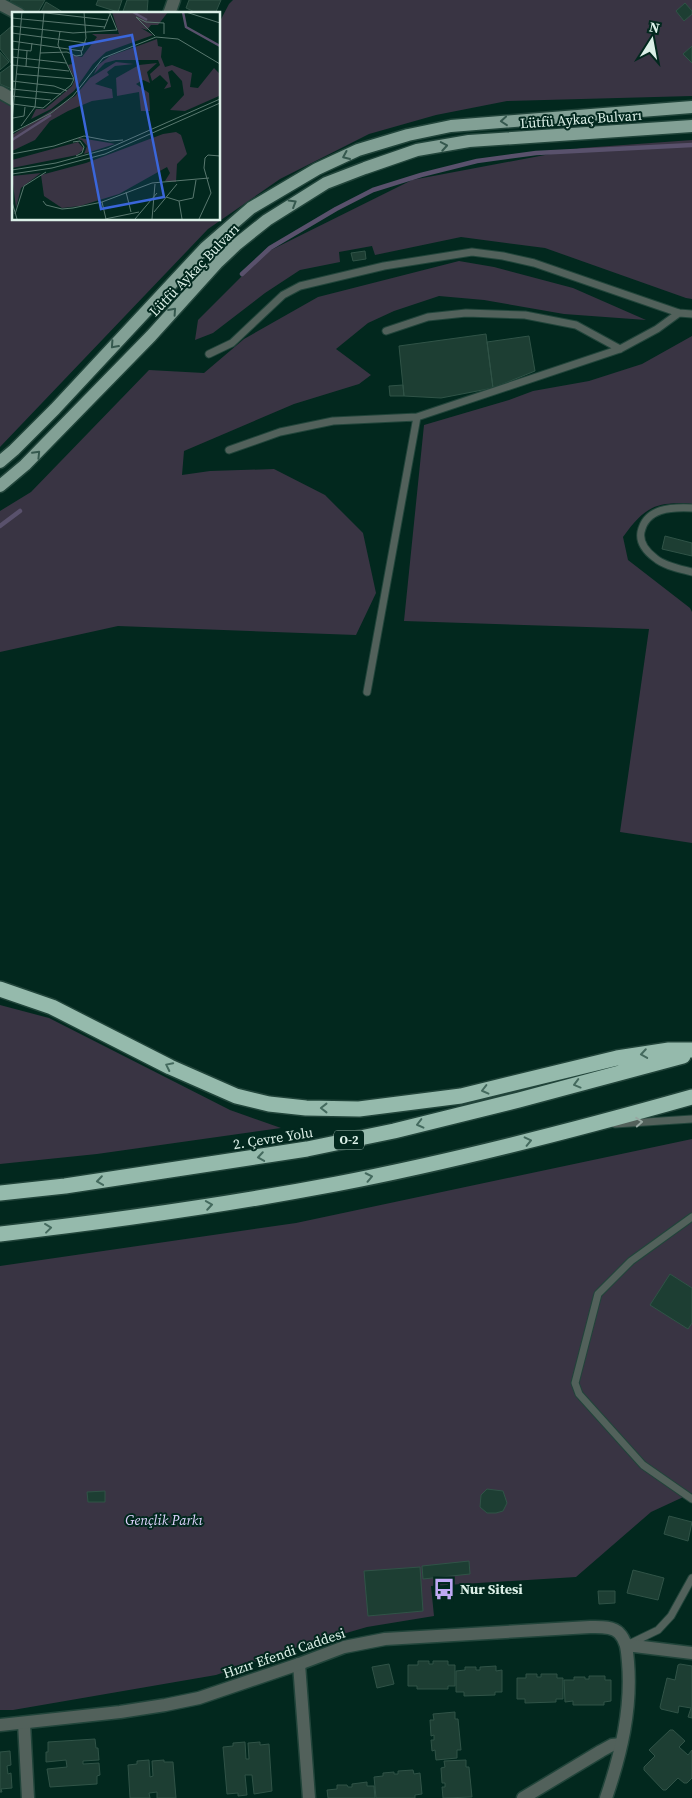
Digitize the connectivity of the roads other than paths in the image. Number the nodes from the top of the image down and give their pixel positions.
1 (174, 0) edge
2 (0, 4) edge
3 (15, 12) edge
4 (170, 12) edge
5 (0, 92) edge
6 (12, 99) edge
7 (692, 107) edge
8 (692, 126) edge
9 (679, 313) junction
10 (692, 314) edge
11 (131, 326) junction
12 (386, 331) dead end
13 (151, 336) junction
14 (138, 348) junction
15 (620, 349) junction
16 (210, 354) dead end
17 (417, 417) junction
18 (229, 450) dead end
19 (0, 462) edge
20 (0, 486) edge
21 (692, 508) edge
22 (692, 572) edge
23 (367, 692) dead end
24 (0, 989) edge
25 (692, 1052) edge
26 (692, 1098) edge
27 (692, 1119) edge
28 (590, 1126) junction
29 (0, 1192) edge
30 (692, 1217) edge
31 (0, 1234) edge
32 (692, 1498) edge
33 (692, 1578) edge
34 (626, 1645) junction
35 (692, 1653) edge
36 (299, 1664) junction
37 (24, 1723) junction
38 (0, 1724) edge
39 (621, 1744) junction
40 (28, 1798) edge
41 (309, 1798) edge
42 (523, 1798) edge
43 (606, 1798) edge

1 - 4 street
2 - 3 street
5 - 6 street
7 -> 11 main road, Lütfü Aykaç Bulvarı
13 -> 8 main road, Lütfü Aykaç Bulvarı
9 - 10 lane
9 - 15 lane
9 - 16 lane
11 - 13 main road
11 - 14 main road
11 -> 19 main road, Lütfü Aykaç Bulvarı
12 - 15 lane
13 - 14 main road, Lütfü Aykaç Bulvarı
20 -> 14 main road, Lütfü Aykaç Bulvarı
15 - 17 lane
17 - 18 lane
17 - 23 lane
21 - 22 lane
25 -> 24 highway
25 -> 29 highway, 2. Çevre Yolu / O-2
26 - 28 highway
28 -> 27 lane
31 -> 28 highway
30 - 32 lane
33 - 34 lane
34 - 35 street
34 - 36 street, Hızır Efendi Caddesi
34 - 39 street
36 - 37 street, Hızır Efendi Caddesi
36 - 41 street
37 - 38 street, Hızır Efendi Caddesi
37 - 40 street
39 - 42 street
39 - 43 street

